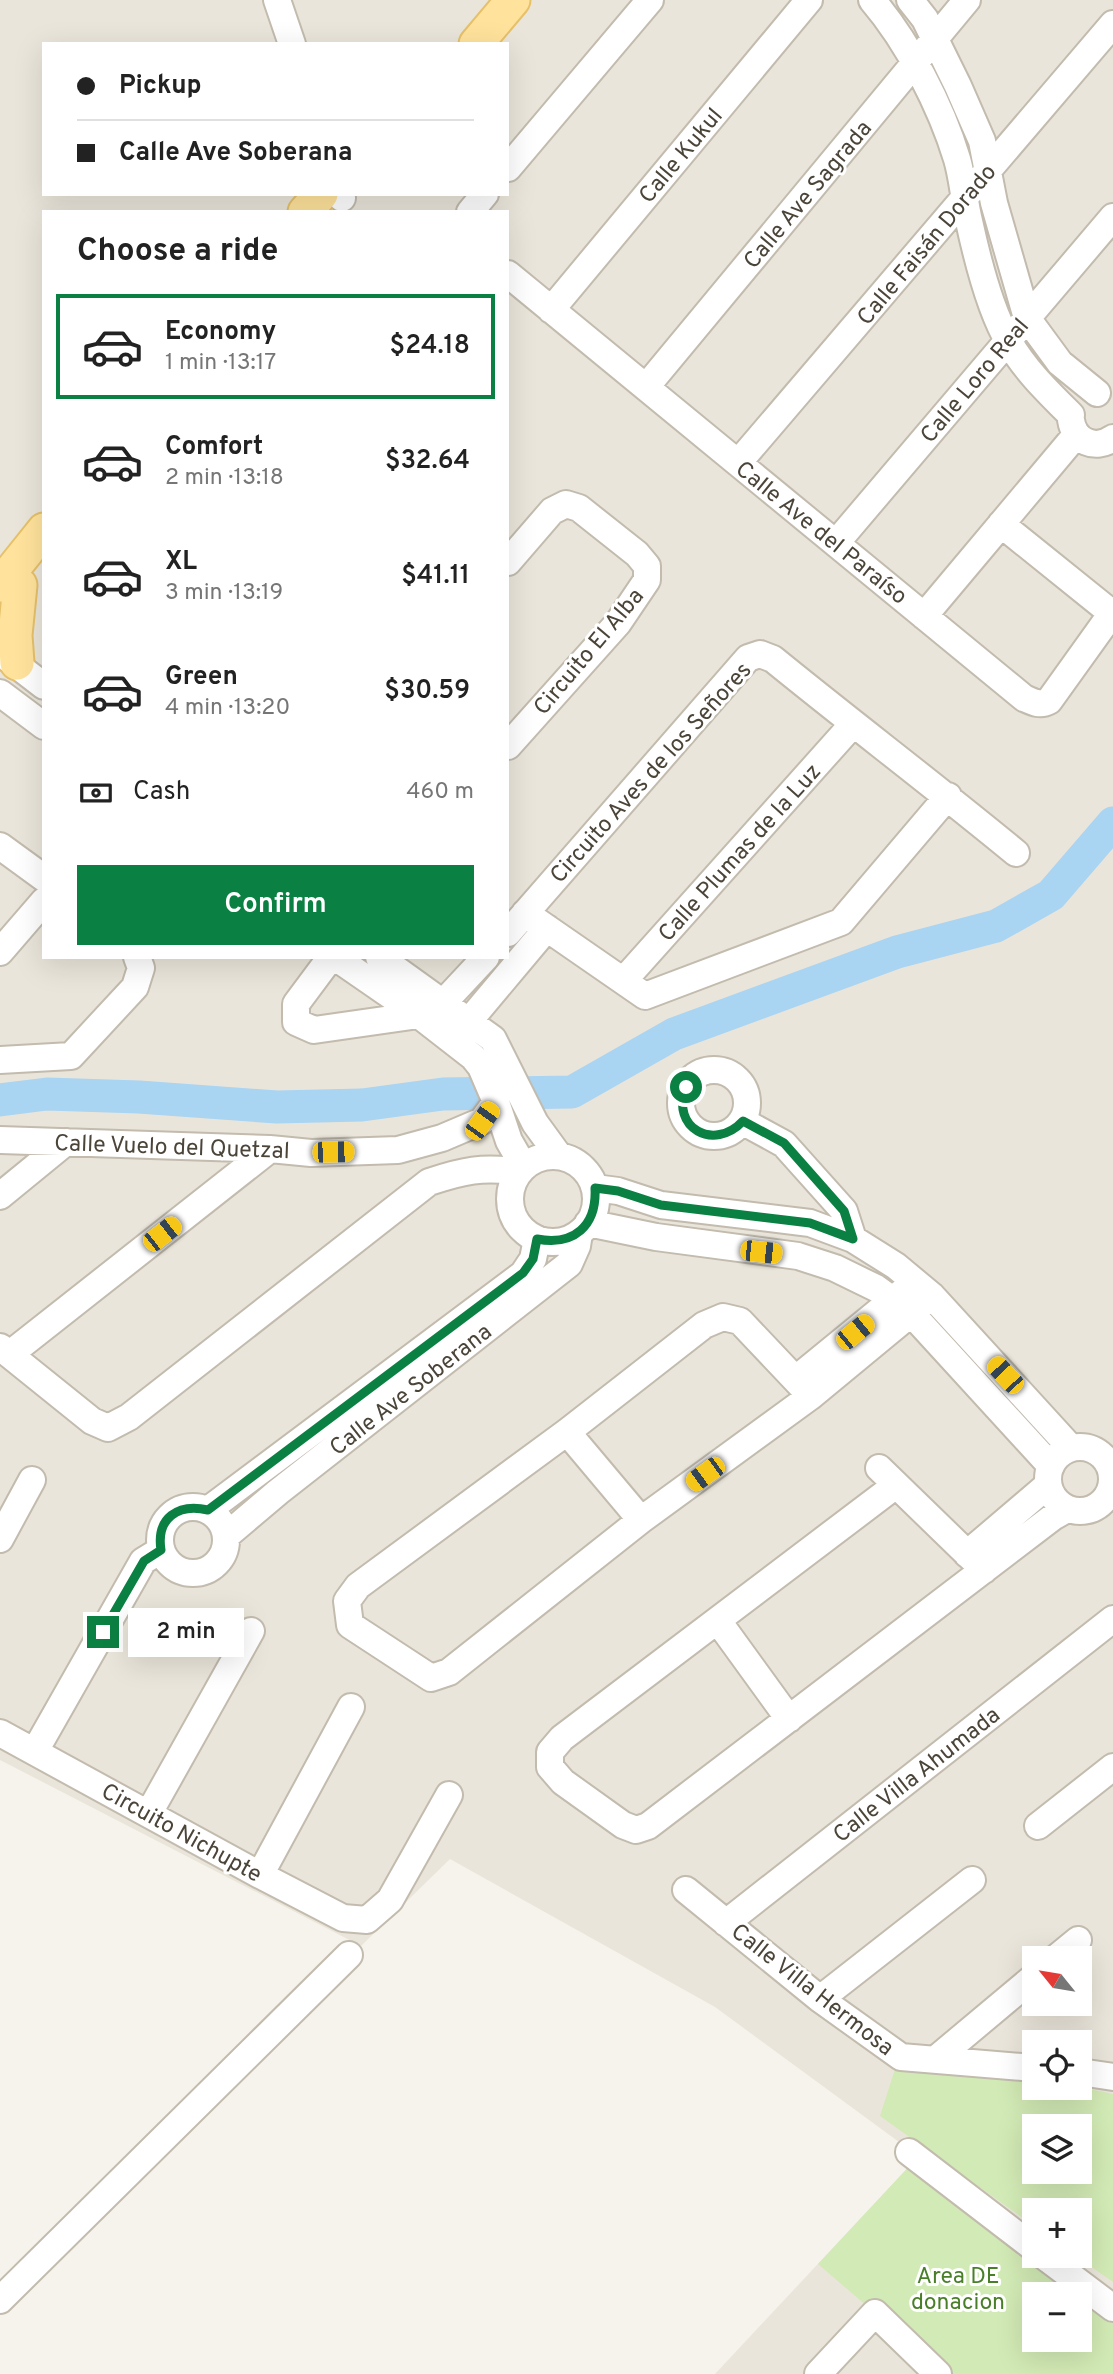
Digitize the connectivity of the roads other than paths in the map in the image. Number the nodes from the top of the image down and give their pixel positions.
1 (277, 0) edge
2 (487, 0) edge
3 (513, 0) edge
4 (650, 0) edge
5 (872, 0) edge
6 (910, 0) edge
7 (967, 0) edge
8 (800, 3) edge
9 (1113, 24) edge
10 (935, 39) junction
11 (291, 42) edge
12 (452, 42) edge
13 (478, 42) edge
14 (914, 64) junction
15 (509, 167) edge
16 (987, 171) junction
17 (483, 196) edge
18 (964, 198) junction
19 (336, 199) edge
20 (310, 210) edge
21 (472, 210) edge
22 (1113, 217) edge
23 (509, 275) edge
24 (551, 310) junction
25 (1027, 318) junction
26 (1008, 341) junction
27 (646, 387) junction
28 (1109, 396) edge
29 (1073, 425) junction
30 (1113, 438) edge
31 (738, 463) junction
32 (42, 518) edge
33 (1001, 524) junction
34 (42, 533) edge
35 (836, 543) junction
36 (42, 560) edge
37 (509, 561) edge
38 (5, 586) edge
39 (924, 616) junction
40 (6, 666) edge
41 (42, 685) edge
42 (0, 693) edge
43 (42, 724) edge
44 (853, 724) junction
45 (509, 745) edge
46 (948, 796) junction
47 (0, 846) edge
48 (1016, 853) dead end
49 (42, 877) edge
50 (42, 903) edge
51 (516, 923) edge
52 (547, 928) junction
53 (0, 953) edge
54 (138, 959) edge
55 (331, 959) edge
56 (336, 959) edge
57 (382, 959) edge
58 (484, 959) edge
59 (624, 980) junction
60 (443, 1003) junction
61 (419, 1015) junction
62 (459, 1029) junction
63 (0, 1060) edge
64 (496, 1102) junction
65 (743, 1121) dead end
66 (0, 1140) edge
67 (66, 1142) junction
68 (270, 1149) junction
69 (559, 1156) junction
70 (522, 1170) junction
71 (595, 1188) junction
72 (0, 1196) edge
73 (583, 1228) junction
74 (537, 1239) junction
75 (853, 1239) junction
76 (924, 1289) junction
77 (903, 1306) junction
78 (5, 1351) edge
79 (804, 1387) junction
80 (567, 1432) junction
81 (1071, 1448) junction
82 (1050, 1476) junction
83 (32, 1480) dead end
84 (1067, 1509) junction
85 (208, 1510) junction
86 (641, 1520) junction
87 (226, 1536) junction
88 (0, 1539) edge
89 (161, 1550) junction
90 (975, 1562) junction
91 (718, 1621) junction
92 (1111, 1626) edge
93 (251, 1632) dead end
94 (351, 1707) dead end
95 (789, 1719) junction
96 (0, 1733) edge
97 (35, 1751) junction
98 (1113, 1767) edge
99 (449, 1795) dead end
100 (149, 1813) junction
101 (1038, 1826) dead end
102 (260, 1875) junction
103 (972, 1880) dead end
104 (686, 1890) dead end
105 (726, 1923) junction
106 (1078, 1940) dead end
107 (1071, 1946) edge
108 (349, 1955) dead end
109 (1022, 1987) edge
110 (820, 1999) junction
111 (936, 2059) junction
112 (1022, 2067) edge
113 (909, 2152) dead end
114 (1022, 2239) edge
115 (1060, 2268) edge
116 (0, 2300) edge
117 (1113, 2308) edge
118 (818, 2374) edge
119 (938, 2374) edge

1 - 11 street
2 - 12 main road
3 - 13 main road
4 - 15 street
5 - 14 street
6 - 10 street
7 - 10 street, Calle Ave Sagrada
8 - 24 street, Calle Kukul
9 - 16 street, Calle Faisán Dorado
10 - 14 street, Calle Ave Sagrada
10 - 16 street
14 - 18 street
14 - 27 street, Calle Ave Sagrada
16 - 18 street, Calle Faisán Dorado
16 - 25 street
17 - 21 street
18 - 26 street
18 - 31 street, Calle Faisán Dorado
19 - 20 main road
22 - 25 street, Calle Loro Real
23 - 24 street, Calle Ave del Paraíso
24 - 27 street, Calle Ave del Paraíso
25 - 26 street, Calle Loro Real
25 - 28 street
26 - 29 street
26 - 35 street, Calle Loro Real
27 - 31 street, Calle Ave del Paraíso
28 - 29 street
29 - 30 street
29 - 33 street
31 - 35 street, Calle Ave del Paraíso
32 - 38 main road
33 - 39 street
33 - 39 street, Calle Ave del Paraíso
34 - 38 main road
35 - 39 street, Calle Ave del Paraíso
36 - 38 main road
37 - 45 street, Circuito El Alba
38 - 40 main road
40 - 41 street
42 - 43 street
44 - 46 street, Circuito Aves de los Señores
44 - 51 street, Circuito Aves de los Señores
44 - 59 street, Calle Plumas de la Luz
46 - 48 street, Circuito Aves de los Señores
46 - 59 street, Circuito Aves de los Señores
47 - 49 street
50 - 53 street
51 - 52 street, Circuito Aves de los Señores
52 - 59 street, Circuito Aves de los Señores
52 - 62 street
54 - 63 street
55 - 61 street
56 - 61 street
57 - 60 street
58 - 60 street
60 - 61 street
60 - 62 street
61 - 62 street
62 - 64 street
62 - 69 street
64 - 68 street, Calle Vuelo del Quetzal
64 - 70 street
65 - 75 street
66 - 67 street, Calle Vuelo del Quetzal
67 - 68 street, Calle Vuelo del Quetzal
67 - 72 street
68 - 78 street
69 - 70 street
69 - 71 street
70 - 74 street
70 - 78 street
71 - 73 street
71 - 75 street
73 - 74 street
73 - 77 street
73 - 87 street, Calle Ave Soberana
74 - 85 street, Calle Ave Soberana
75 - 76 street
76 - 77 street
76 - 81 street
77 - 79 street
77 - 82 street
79 - 80 street
79 - 86 street
80 - 86 street
80 - 86 street
81 - 82 street
81 - 84 street
82 - 84 street
82 - 90 street
83 - 88 street
84 - 90 street
85 - 87 street
85 - 89 street
87 - 89 street
89 - 97 street
90 - 91 street
90 - 95 street
91 - 95 street
91 - 95 street
92 - 105 street, Calle Villa Ahumada
93 - 100 street
94 - 102 street
96 - 97 street, Circuito Nichupte
97 - 100 street, Circuito Nichupte
98 - 101 street
99 - 102 street, Circuito Nichupte
100 - 102 street, Circuito Nichupte
103 - 110 street
104 - 105 street, Calle Villa Hermosa
105 - 110 street, Calle Villa Hermosa
106 - 107 street
108 - 116 street
109 - 111 street
110 - 111 street, Calle Villa Hermosa
111 - 112 street, Calle Villa Hermosa
113 - 114 street
115 - 117 street
118 - 119 street

